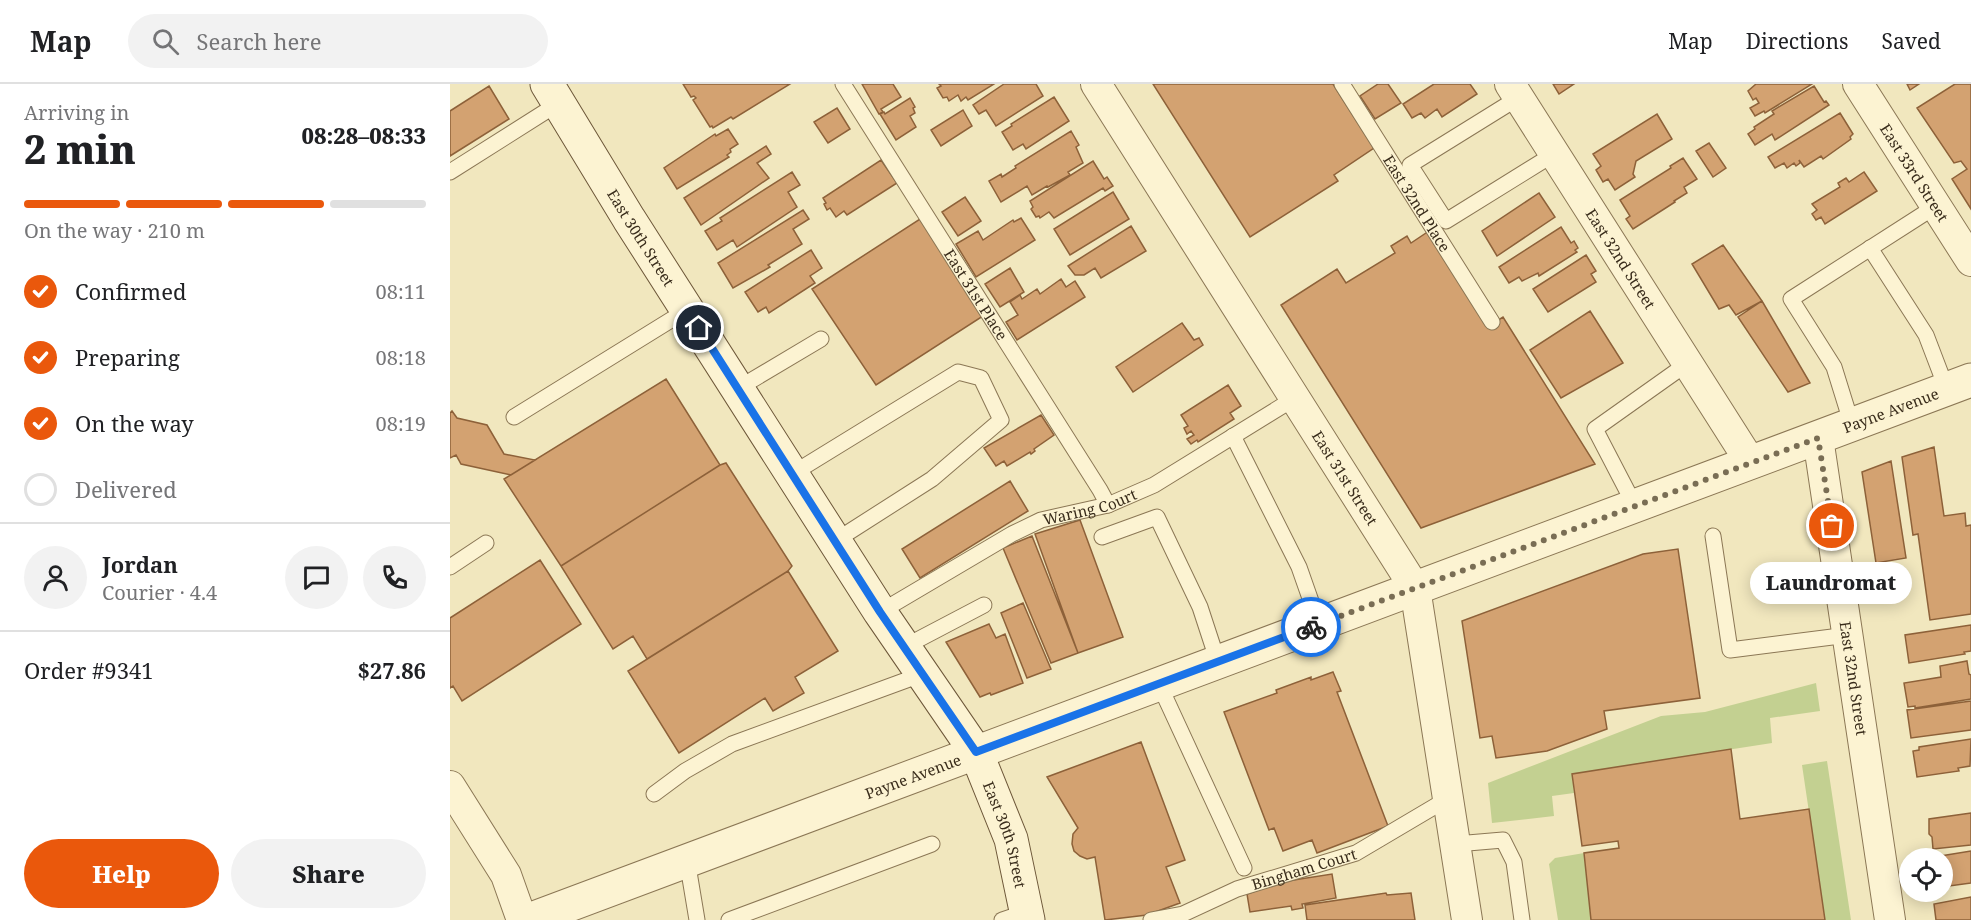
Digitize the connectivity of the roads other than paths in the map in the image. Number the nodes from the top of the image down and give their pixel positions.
1 (843, 84) edge
2 (1096, 84) edge
3 (1342, 84) edge
4 (1857, 84) edge
5 (1514, 91) edge
6 (553, 93) edge
7 (1554, 154) junction
8 (450, 172) edge
9 (1936, 206) junction
10 (1870, 248) junction
11 (1971, 261) edge
12 (687, 310) junction
13 (1492, 322) dead end
14 (821, 339) dead end
15 (1688, 363) junction
16 (1959, 385) edge
17 (737, 389) junction
18 (1295, 398) junction
19 (514, 417) dead end
20 (1852, 425) junction
21 (1233, 436) junction
22 (1818, 438) junction
23 (1751, 463) junction
24 (792, 474) junction
25 (1107, 505) junction
26 (1635, 506) junction
27 (1713, 536) dead end
28 (1102, 537) dead end
29 (835, 541) junction
30 (486, 543) dead end
31 (450, 567) edge
32 (1415, 588) junction
33 (984, 605) dead end
34 (880, 612) junction
35 (1319, 624) junction
36 (1848, 634) junction
37 (904, 647) junction
38 (1218, 662) junction
39 (923, 674) junction
40 (1159, 684) junction
41 (976, 752) junction
42 (450, 786) edge
43 (654, 794) dead end
44 (1449, 798) junction
45 (932, 844) dead end
46 (1456, 844) junction
47 (687, 860) junction
48 (1244, 868) dead end
49 (1019, 917) edge
50 (522, 920) edge
51 (529, 920) edge
52 (697, 920) edge
53 (729, 920) edge
54 (1151, 920) edge
55 (1467, 920) edge
56 (1522, 920) edge
57 (1890, 920) edge

1 - 25 lane, East 31st Place
2 - 18 street, East 31st Street
3 - 13 lane, East 32nd Place
4 - 9 street, East 33rd Street
5 - 7 street, East 32nd Street
5 - 7 lane
6 - 8 lane
6 - 12 street, East 30th Street
7 - 15 street, East 32nd Street
9 - 10 lane
9 - 11 street, East 33rd Street
10 - 16 lane
10 - 20 lane
12 - 17 street, East 30th Street
12 - 19 lane
14 - 17 lane
15 - 23 street, East 32nd Street
15 - 26 lane
16 - 20 street, Payne Avenue
17 - 24 street, East 30th Street
18 - 21 lane, Waring Court
18 - 32 street, East 31st Street
20 - 22 street, Payne Avenue
21 - 25 lane, Waring Court
21 - 35 lane
22 - 23 street, Payne Avenue
22 - 36 street, East 32nd Street
23 - 26 street, Payne Avenue
24 - 29 street, East 30th Street
24 - 29 lane
25 - 34 lane, Waring Court
26 - 32 street, Payne Avenue
27 - 36 lane
28 - 38 lane
29 - 34 street, East 30th Street
30 - 31 lane
32 - 35 street, Payne Avenue
32 - 44 street, East 31st Street
33 - 37 lane
34 - 37 street, East 30th Street
35 - 38 street, Payne Avenue
36 - 57 street, East 32nd Street
37 - 39 street, East 30th Street
38 - 40 street, Payne Avenue
39 - 41 street, East 30th Street
39 - 43 lane
40 - 41 street, Payne Avenue
40 - 48 lane
41 - 47 street, Payne Avenue
41 - 49 street, East 30th Street
42 - 50 street
44 - 46 street, East 31st Street
44 - 54 lane, Bingham Court
45 - 53 lane
46 - 55 street, East 31st Street
46 - 56 lane
47 - 51 street, Payne Avenue
47 - 52 lane

